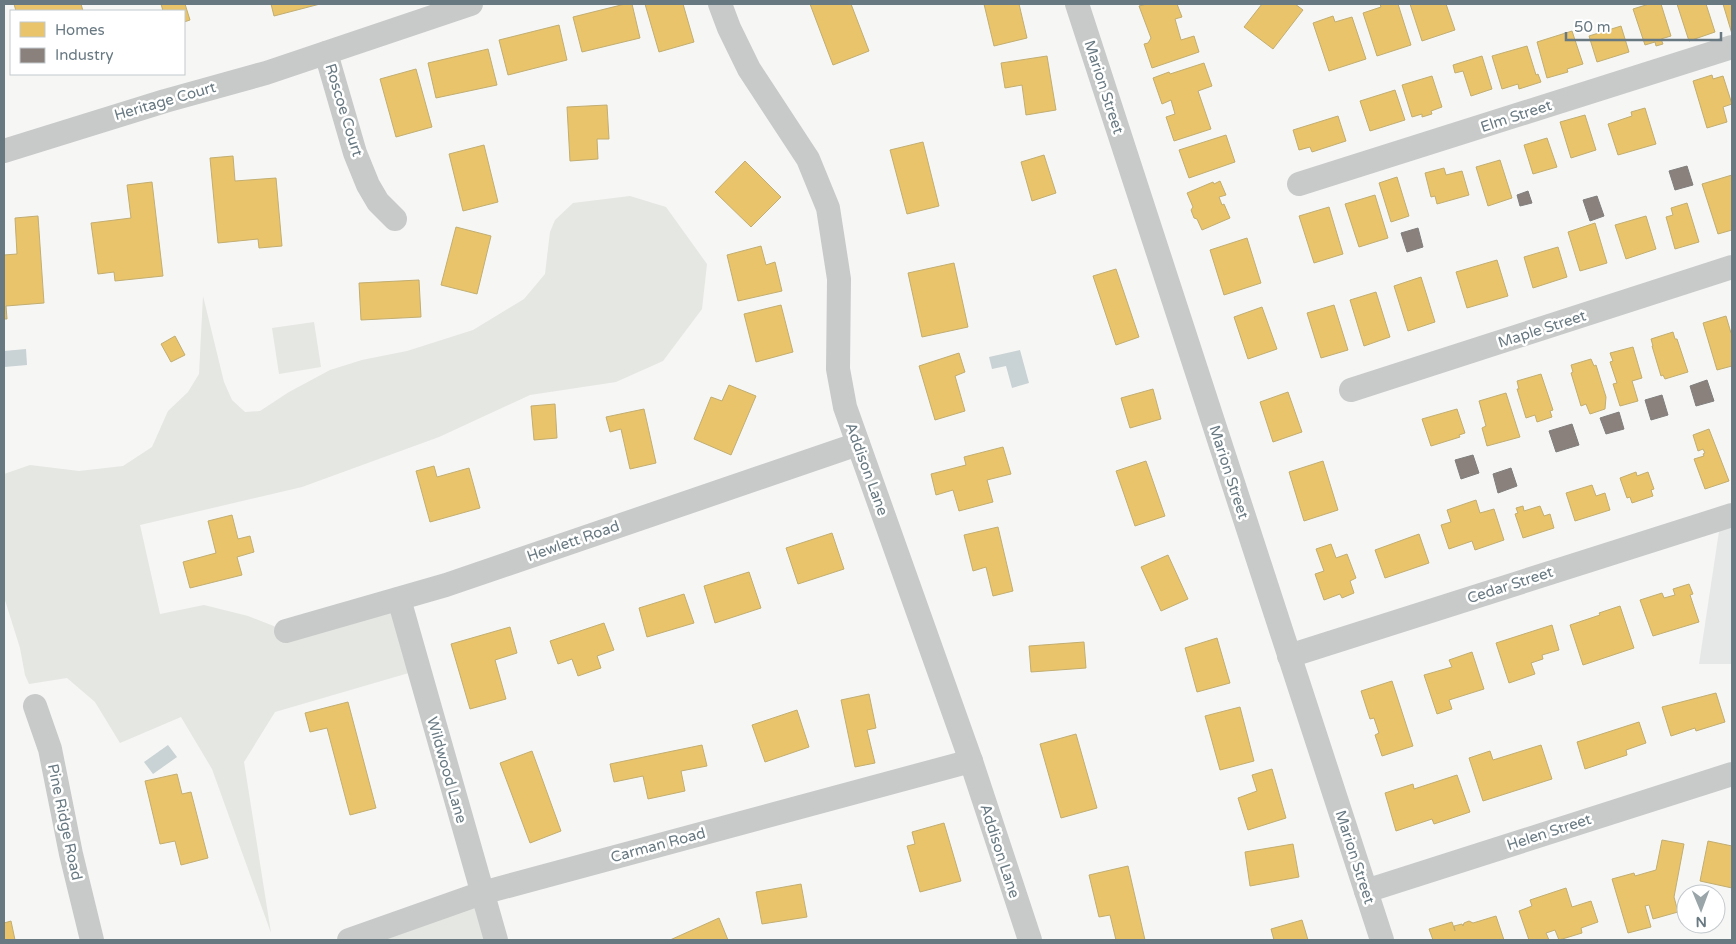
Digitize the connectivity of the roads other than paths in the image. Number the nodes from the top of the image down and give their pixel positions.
1 (470, 4) edge
2 (720, 4) edge
3 (1077, 4) edge
4 (1732, 47) edge
5 (326, 53) junction
6 (4, 151) edge
7 (1299, 184) dead end
8 (395, 219) dead end
9 (1732, 268) edge
10 (1351, 390) dead end
11 (858, 444) junction
12 (1732, 515) edge
13 (399, 599) junction
14 (286, 631) dead end
15 (1289, 656) junction
16 (35, 706) dead end
17 (971, 761) junction
18 (1732, 774) edge
19 (1366, 891) junction
20 (482, 893) junction
21 (92, 940) edge
22 (349, 940) edge
23 (496, 940) edge
24 (1030, 940) edge
25 (1382, 940) edge

1 - 5 street, Roscoe Court
2 - 11 street, Addison Lane
3 - 15 street, Marion Street
4 - 7 street, Elm Street
5 - 6 street, Heritage Court
5 - 8 street, Roscoe Court
9 - 10 street, Maple Street
11 - 13 street, Hewlett Road
11 - 17 street, Addison Lane
12 - 15 street, Cedar Street
13 - 14 street, Hewlett Road
13 - 20 street, Wildwood Lane
15 - 19 street, Marion Street
16 - 21 street, Pine Ridge Road
17 - 20 street, Carman Road
17 - 24 street, Addison Lane
18 - 19 street, Helen Street
19 - 25 street, Marion Street
20 - 22 street, Carman Road
20 - 23 street, Wildwood Lane

